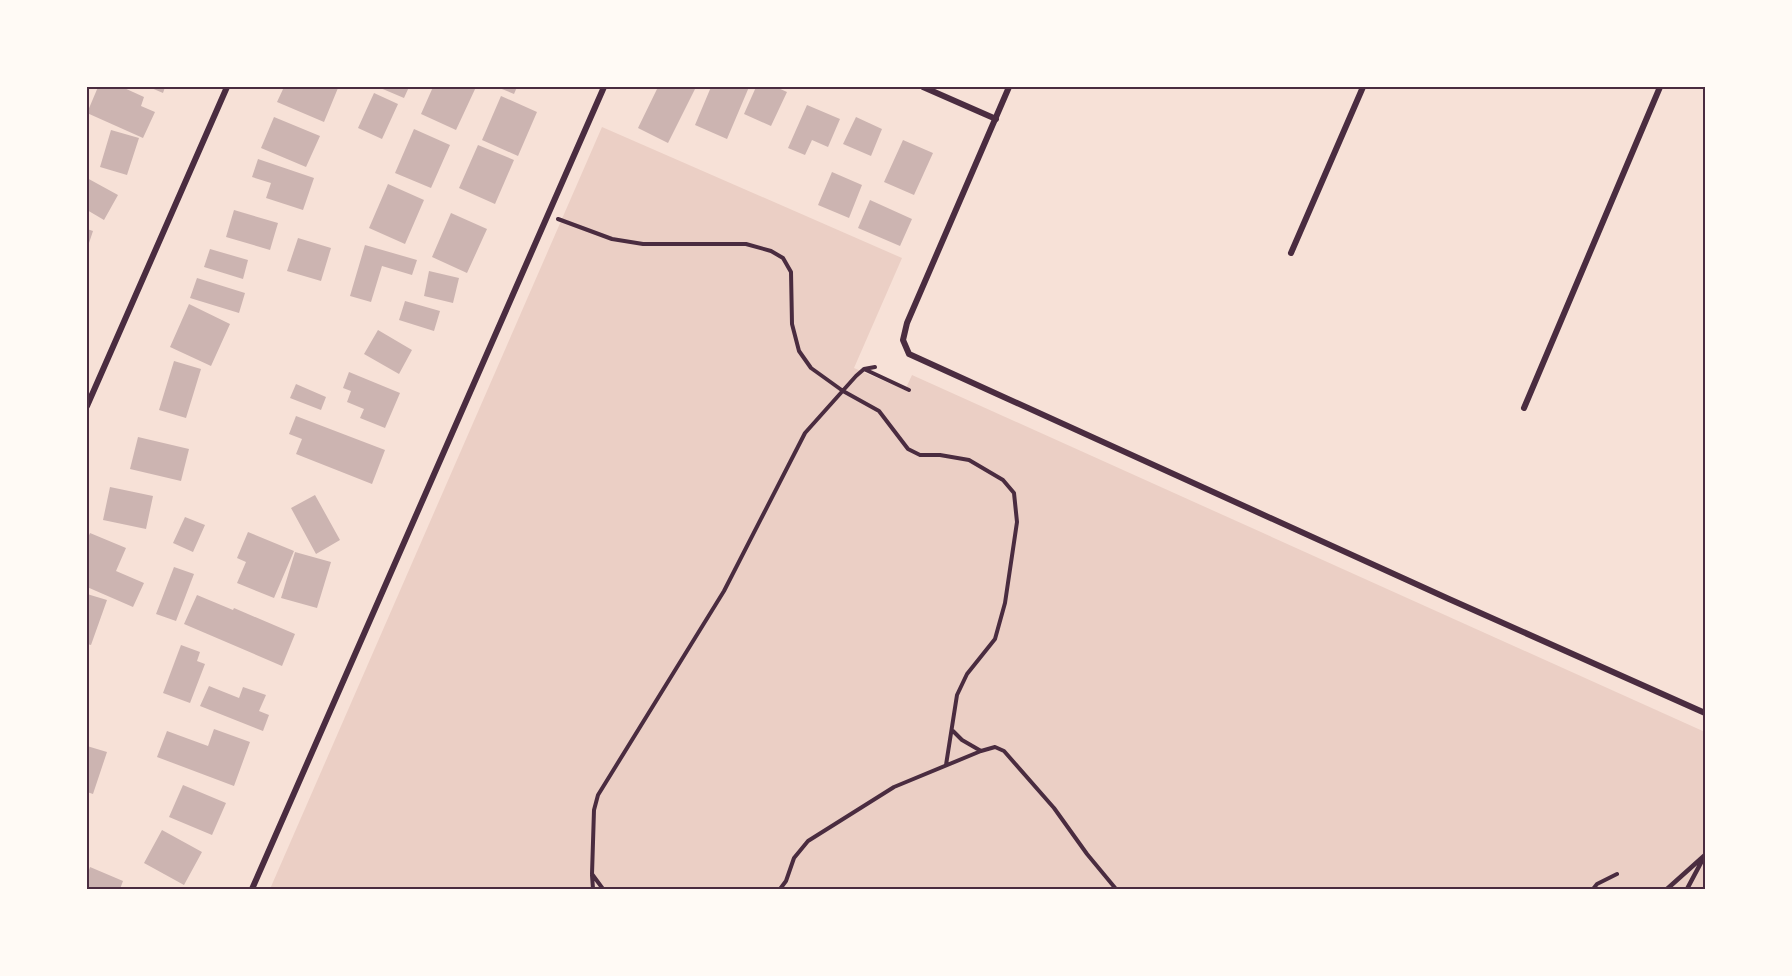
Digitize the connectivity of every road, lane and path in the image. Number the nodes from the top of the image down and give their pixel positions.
1 (227, 87) edge
2 (604, 87) edge
3 (923, 87) edge
4 (1009, 87) edge
5 (1363, 87) edge
6 (1660, 87) edge
7 (996, 119) junction
8 (548, 215) junction
9 (1291, 253) dead end
10 (875, 367) dead end
11 (864, 369) junction
12 (909, 390) dead end
13 (843, 391) junction
14 (87, 406) edge
15 (1524, 408) dead end
16 (1705, 713) edge
17 (952, 730) junction
18 (981, 751) junction
19 (946, 765) junction
20 (1705, 855) edge
21 (592, 874) junction
22 (1617, 874) dead end
23 (252, 889) edge
24 (593, 889) edge
25 (603, 889) edge
26 (780, 889) edge
27 (1116, 889) edge
28 (1593, 889) edge
29 (1667, 889) edge
30 (1688, 889) edge

1 - 14 street
2 - 8 street
3 - 7 street
4 - 7 street
5 - 9 street
6 - 15 street
7 - 16 street
8 - 13 path
8 - 23 street
10 - 11 path
11 - 12 path
11 - 13 path
13 - 17 path
13 - 21 path
17 - 18 path
17 - 19 path
18 - 19 path
18 - 27 path
19 - 26 path
20 - 29 lane
20 - 30 lane
21 - 24 path
21 - 25 path
22 - 28 path

